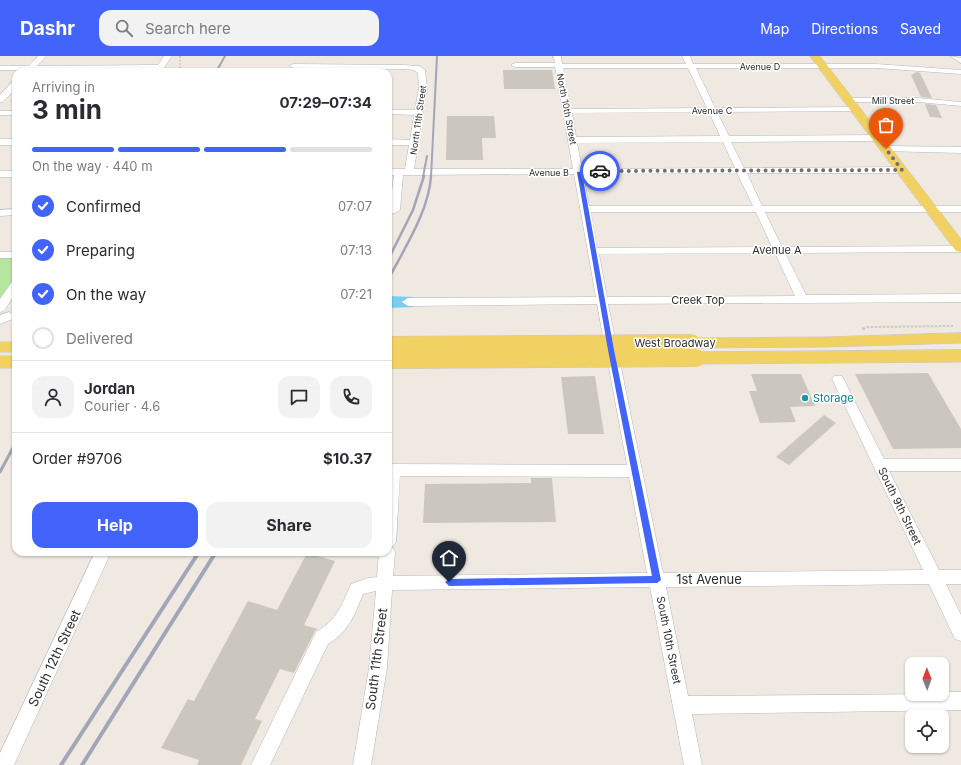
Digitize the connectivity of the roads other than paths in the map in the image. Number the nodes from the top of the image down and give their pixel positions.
1 (42, 56) edge
2 (168, 56) edge
3 (297, 56) edge
4 (548, 56) edge
5 (686, 56) edge
6 (815, 56) edge
7 (954, 56) edge
8 (961, 61) edge
9 (556, 63) edge
10 (515, 65) dead end
11 (691, 66) junction
12 (823, 66) junction
13 (0, 68) edge
14 (31, 68) edge
15 (160, 68) edge
16 (292, 68) edge
17 (329, 68) edge
18 (12, 69) edge
19 (961, 72) edge
20 (12, 87) edge
21 (0, 100) edge
22 (849, 100) junction
23 (961, 104) edge
24 (856, 109) junction
25 (567, 110) junction
26 (712, 110) junction
27 (392, 112) edge
28 (0, 113) edge
29 (12, 113) edge
30 (418, 113) junction
31 (878, 138) junction
32 (726, 139) junction
33 (573, 140) junction
34 (0, 142) edge
35 (12, 142) edge
36 (392, 142) edge
37 (414, 143) junction
38 (886, 149) junction
39 (961, 150) edge
40 (902, 170) junction
41 (740, 171) junction
42 (392, 172) edge
43 (399, 172) junction
44 (409, 172) junction
45 (579, 172) junction
46 (0, 174) edge
47 (12, 174) edge
48 (758, 208) junction
49 (586, 209) junction
50 (932, 209) junction
51 (961, 209) edge
52 (392, 210) edge
53 (0, 212) edge
54 (12, 212) edge
55 (961, 248) edge
56 (778, 250) junction
57 (594, 251) junction
58 (12, 254) edge
59 (0, 255) edge
60 (12, 294) edge
61 (961, 298) edge
62 (802, 299) junction
63 (603, 301) junction
64 (408, 302) dead end
65 (3, 315) edge
66 (961, 338) edge
67 (392, 345) edge
68 (0, 347) edge
69 (12, 347) edge
70 (611, 350) joint
71 (961, 357) edge
72 (392, 360) edge
73 (0, 362) edge
74 (12, 362) edge
75 (838, 379) dead end
76 (880, 465) junction
77 (961, 465) edge
78 (636, 471) junction
79 (392, 484) edge
80 (101, 556) edge
81 (387, 556) edge
82 (934, 577) junction
83 (961, 577) edge
84 (657, 580) junction
85 (385, 583) junction
86 (961, 633) edge
87 (961, 701) edge
88 (681, 705) junction
89 (4, 765) edge
90 (260, 765) edge
91 (362, 765) edge
92 (693, 765) edge

1 - 14 street
2 - 15 street
3 - 16 street
4 - 9 street, North 10th Street
5 - 11 street
6 - 12 main road
7 - 8 street
9 - 10 street, Avenue D
9 - 11 street, Avenue D
9 - 25 street, North 10th Street
11 - 12 street, Avenue D
11 - 26 street
12 - 19 street, Avenue D
12 - 22 main road
13 - 18 street
17 - 30 street, North 11th Street
20 - 21 street
22 - 23 street, Mill Street
22 - 24 main road
24 - 26 street, Avenue C
24 - 31 main road
25 - 26 street, Avenue C
25 - 33 street, North 10th Street
26 - 32 street
27 - 30 street
28 - 29 street
30 - 37 street, North 11th Street
31 - 32 street
31 - 38 main road
32 - 33 street
32 - 41 street
33 - 45 street, North 10th Street
34 - 35 street
36 - 37 street
37 - 44 street, North 11th Street
38 - 39 street
38 - 40 main road
40 - 41 street, Avenue B
40 - 50 main road
41 - 45 street, Avenue B
41 - 48 street
42 - 43 street, Avenue B
43 - 44 street, Avenue B
43 - 52 street
44 - 45 street, Avenue B
45 - 49 street, North 10th Street
46 - 47 street
48 - 49 street
48 - 50 street
48 - 56 street
49 - 57 street, North 10th Street
50 - 51 street
50 - 55 main road
53 - 54 street
55 - 56 street, Avenue A
56 - 57 street, Avenue A
56 - 62 street
57 - 63 street, North 10th Street
58 - 59 street
60 - 65 street
61 - 62 street, Creek Top
62 - 63 street, Creek Top
63 - 64 street, Creek Top
63 - 70 street, North 10th Street
66 - 67 main road, West Broadway, bridge
68 - 69 main road
70 - 78 street, South 10th Street
71 - 72 main road, West Broadway, bridge
73 - 74 main road
75 - 76 street, South 9th Street
76 - 77 street
76 - 82 street, South 9th Street
78 - 79 street
78 - 84 street, South 10th Street
80 - 89 street, South 12th Street
81 - 85 street, South 11th Street
82 - 83 street, 1st Avenue
82 - 84 street, 1st Avenue
82 - 86 street, South 9th Street
84 - 85 street, 1st Avenue
84 - 88 street, South 10th Street
85 - 90 street, 1st Avenue
85 - 91 street, South 11th Street
87 - 88 street
88 - 92 street, South 10th Street

